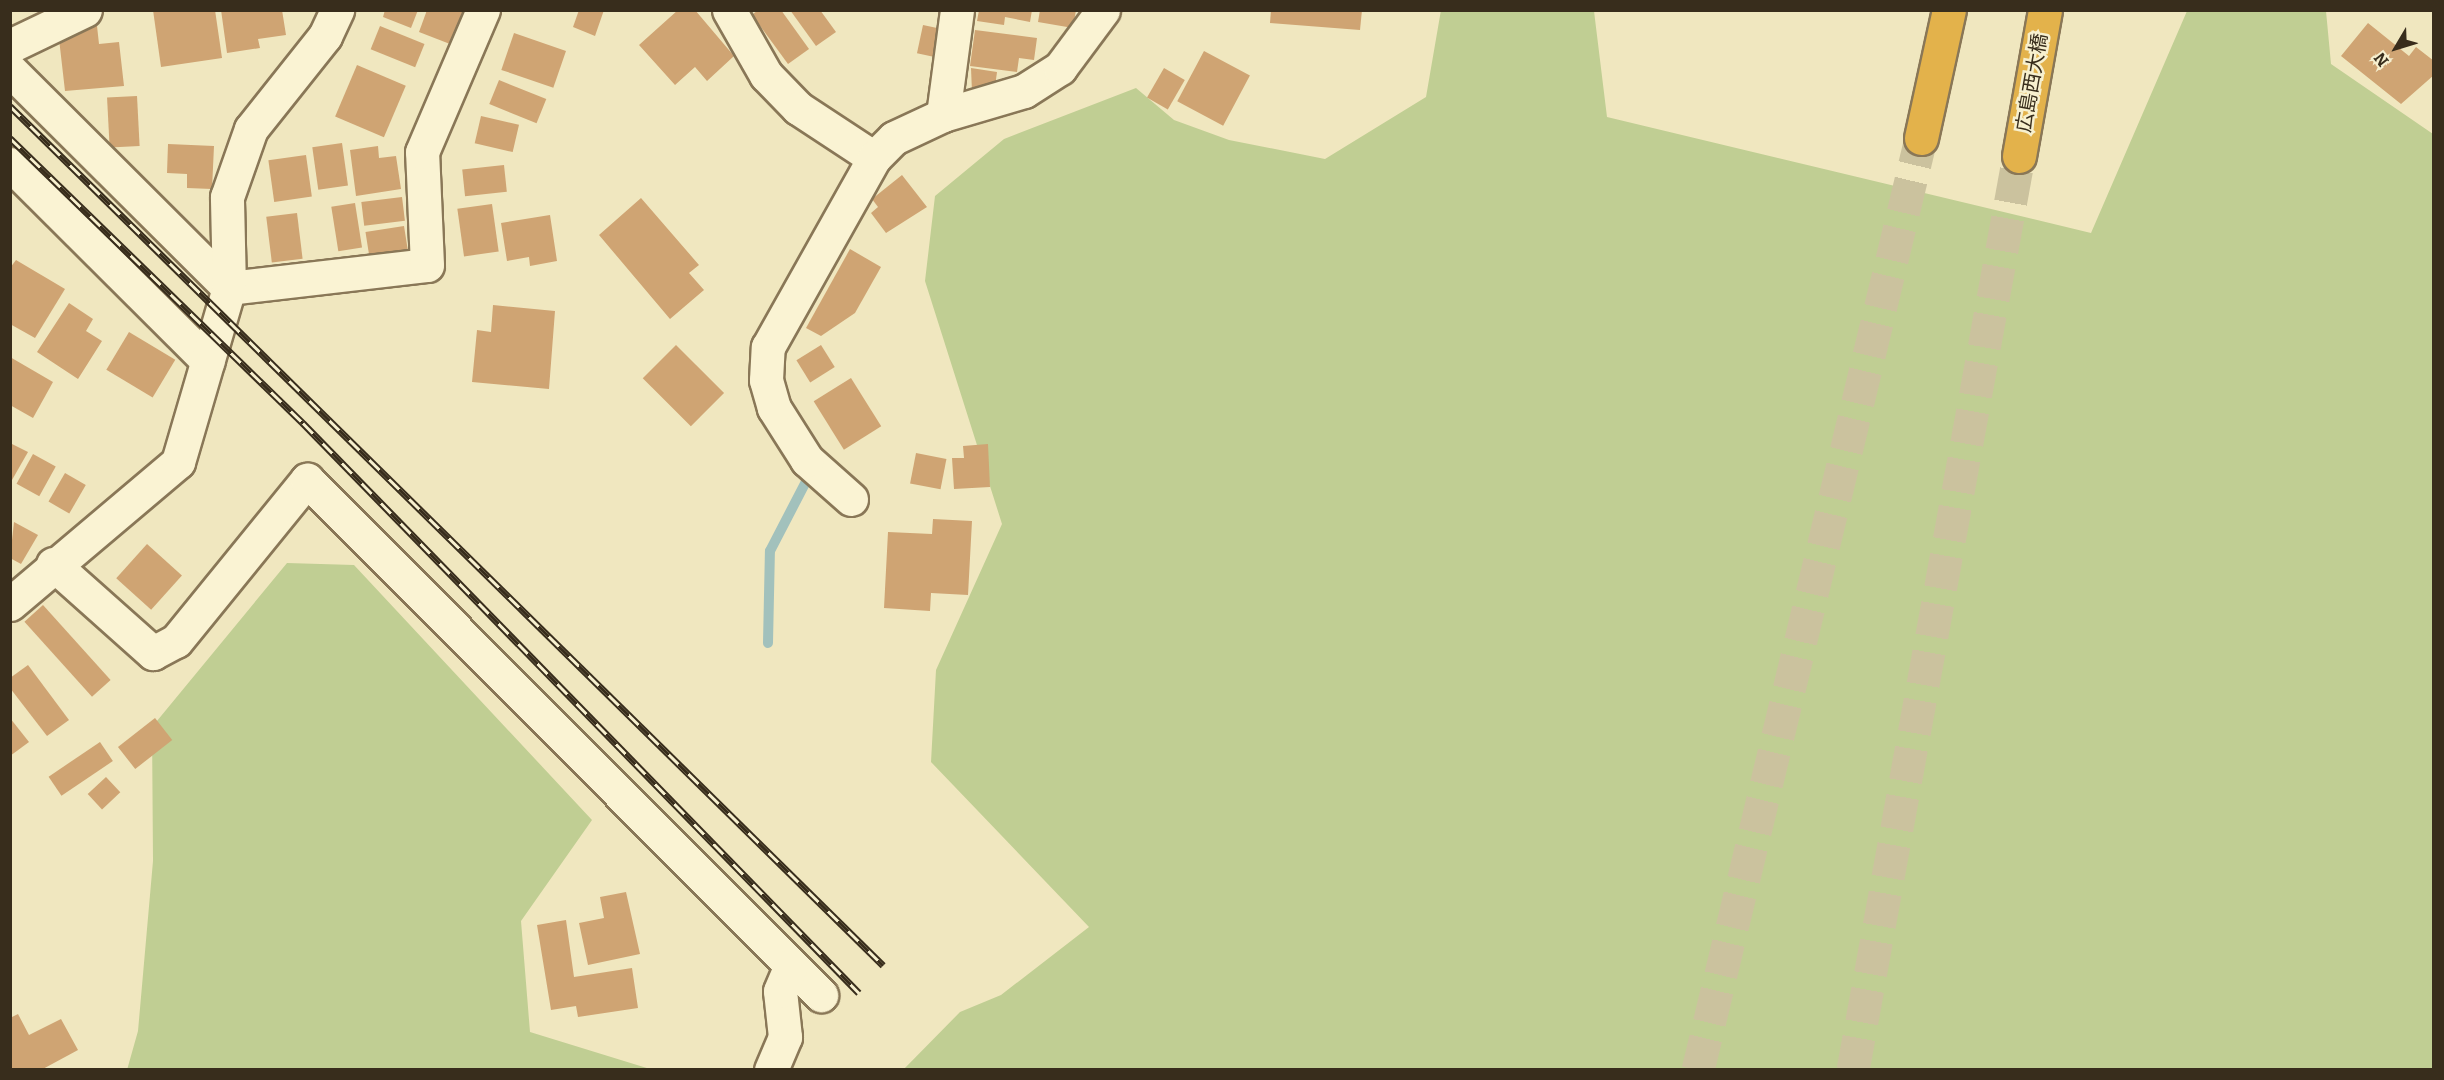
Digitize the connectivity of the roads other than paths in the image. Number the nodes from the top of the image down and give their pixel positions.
1 (85, 10) edge
2 (338, 10) edge
3 (483, 10) edge
4 (729, 10) edge
5 (957, 10) edge
6 (1103, 10) edge
7 (1949, 10) edge
8 (2045, 10) edge
9 (10, 46) edge
10 (10, 70) edge
11 (943, 115) junction
12 (1921, 138) tunnel mouth
13 (2019, 156) tunnel mouth
14 (874, 158) junction
15 (10, 164) edge
16 (229, 288) junction
17 (207, 361) junction
18 (851, 499) dead end
19 (53, 564) junction
20 (10, 604) edge
21 (791, 965) junction
22 (821, 995) dead end
23 (771, 1070) edge

1 - 9 street
2 - 16 street
3 - 16 street
4 - 14 street
5 - 11 street
6 - 11 street
7 - 12 highway
8 - 13 highway, 広島西大橋
10 - 16 street
11 - 14 street
14 - 18 street
15 - 17 street
16 - 17 street
17 - 19 street
19 - 20 street
19 - 21 street
21 - 22 street
21 - 23 street

